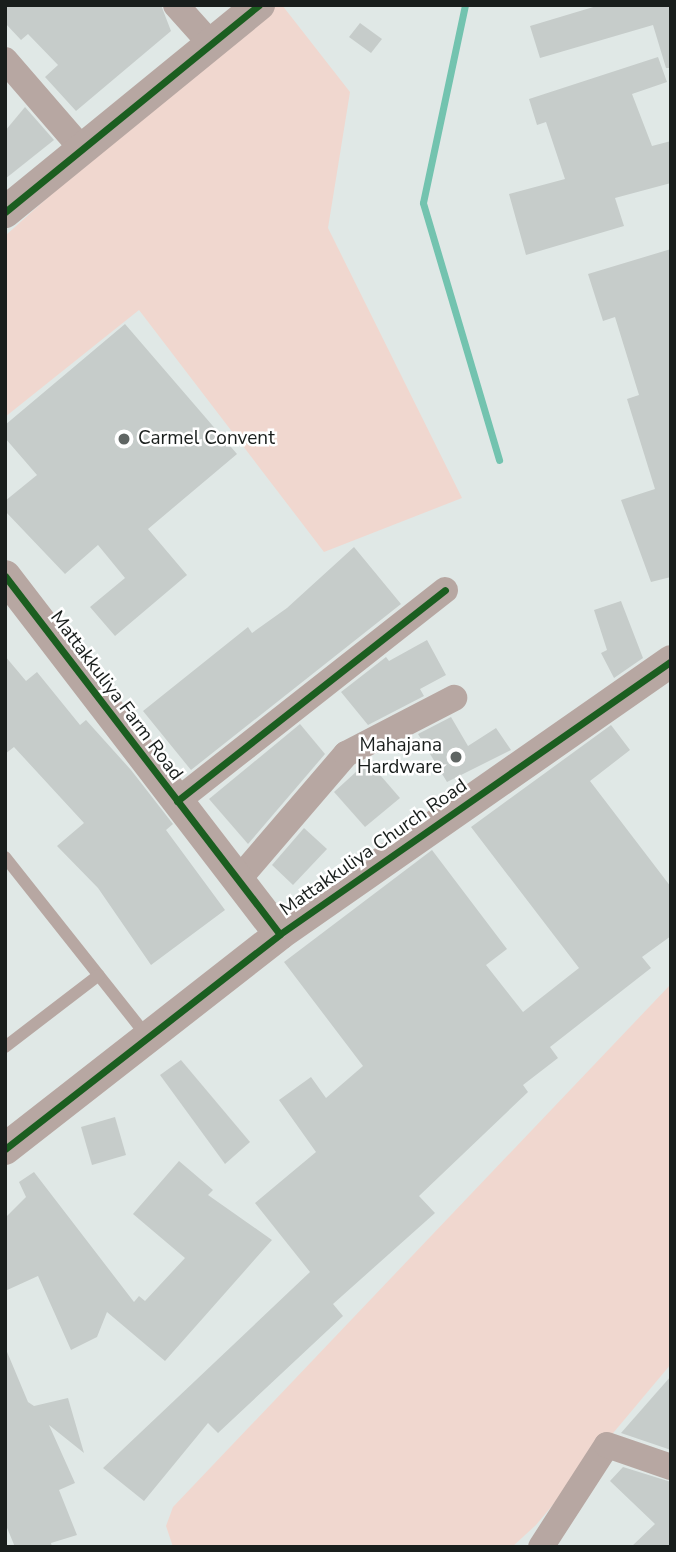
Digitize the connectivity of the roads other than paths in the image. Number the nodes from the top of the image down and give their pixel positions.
1 (176, 5) edge
2 (258, 5) edge
3 (211, 44) junction
4 (5, 60) edge
5 (83, 150) junction
6 (5, 212) edge
7 (5, 576) edge
8 (445, 590) dead end
9 (671, 661) edge
10 (454, 698) dead end
11 (177, 801) junction
12 (5, 857) edge
13 (238, 880) junction
14 (280, 934) junction
15 (100, 975) junction
16 (146, 1035) junction
17 (5, 1047) edge
18 (5, 1149) edge
19 (671, 1467) edge
20 (541, 1547) edge

1 - 3 street
2 - 3 street
3 - 5 street
4 - 5 street
5 - 6 street
7 - 11 street, Mattakkuliya Farm Road
8 - 11 street
9 - 14 street, Mattakkuliya Church Road
10 - 13 street
11 - 13 street, Mattakkuliya Farm Road
12 - 15 lane
13 - 14 street, Mattakkuliya Farm Road
14 - 16 street, Mattakkuliya Church Road
15 - 16 lane
15 - 17 lane
16 - 18 street, Mattakkuliya Church Road
19 - 20 street

